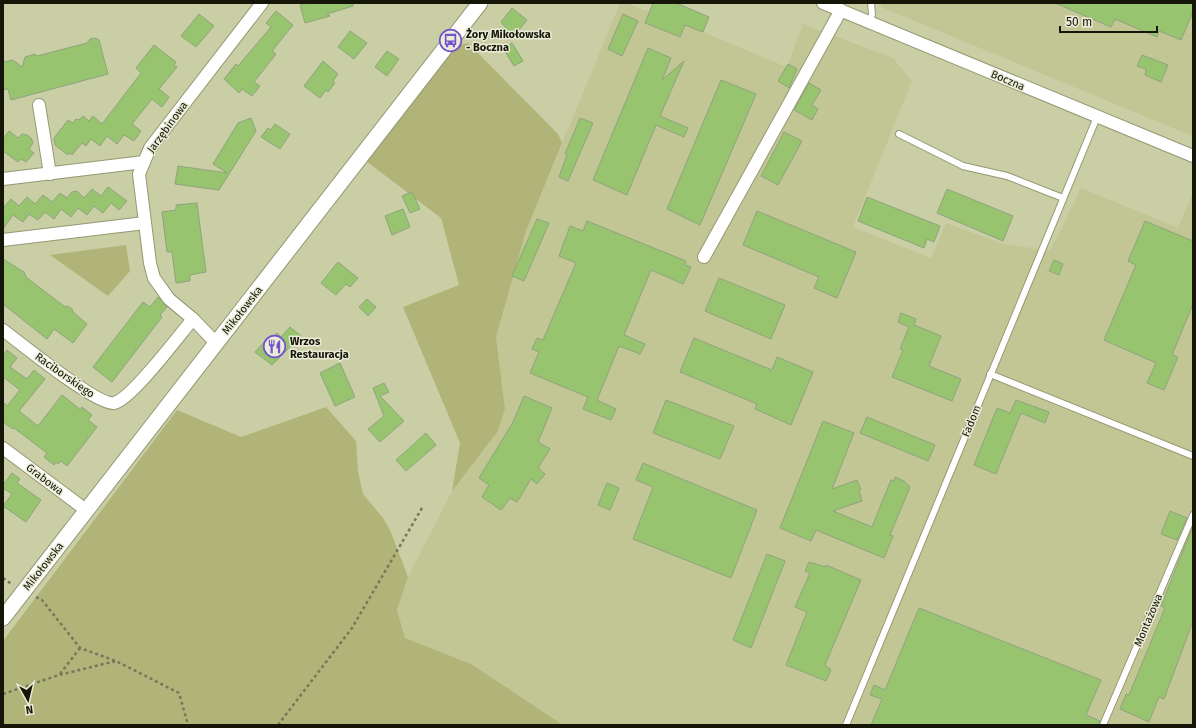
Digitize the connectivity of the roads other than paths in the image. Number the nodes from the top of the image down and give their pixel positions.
1 (262, 3) edge
2 (480, 3) edge
3 (823, 3) edge
4 (872, 3) edge
5 (841, 10) junction
6 (870, 22) junction
7 (39, 105) dead end
8 (1097, 117) junction
9 (898, 134) dead end
10 (1193, 156) edge
11 (144, 162) junction
12 (50, 174) junction
13 (3, 179) edge
14 (1062, 198) junction
15 (145, 223) junction
16 (3, 240) edge
17 (704, 257) dead end
18 (193, 319) junction
19 (3, 330) edge
20 (216, 343) junction
21 (990, 374) junction
22 (3, 448) edge
23 (1193, 456) edge
24 (86, 510) junction
25 (1193, 515) edge
26 (3, 618) edge
27 (846, 725) edge
28 (1103, 725) edge

1 - 11 street, Jarzębinowa
2 - 20 street, Mikołowska
3 - 5 street, Boczna
4 - 6 lane
5 - 6 street, Boczna
5 - 17 street
6 - 8 street, Boczna
7 - 12 street
8 - 10 street, Boczna
8 - 14 lane, Fadom
9 - 14 lane
11 - 12 street
11 - 15 street, Jarzębinowa
12 - 13 street
14 - 21 lane, Fadom
15 - 16 street
15 - 18 street, Jarzębinowa
18 - 19 street, Raciborskiego
18 - 20 street, Jarzębinowa
20 - 24 street, Mikołowska
21 - 23 lane
21 - 27 lane, Fadom
22 - 24 street, Grabowa
24 - 26 street, Mikołowska
25 - 28 lane, Montażowa

